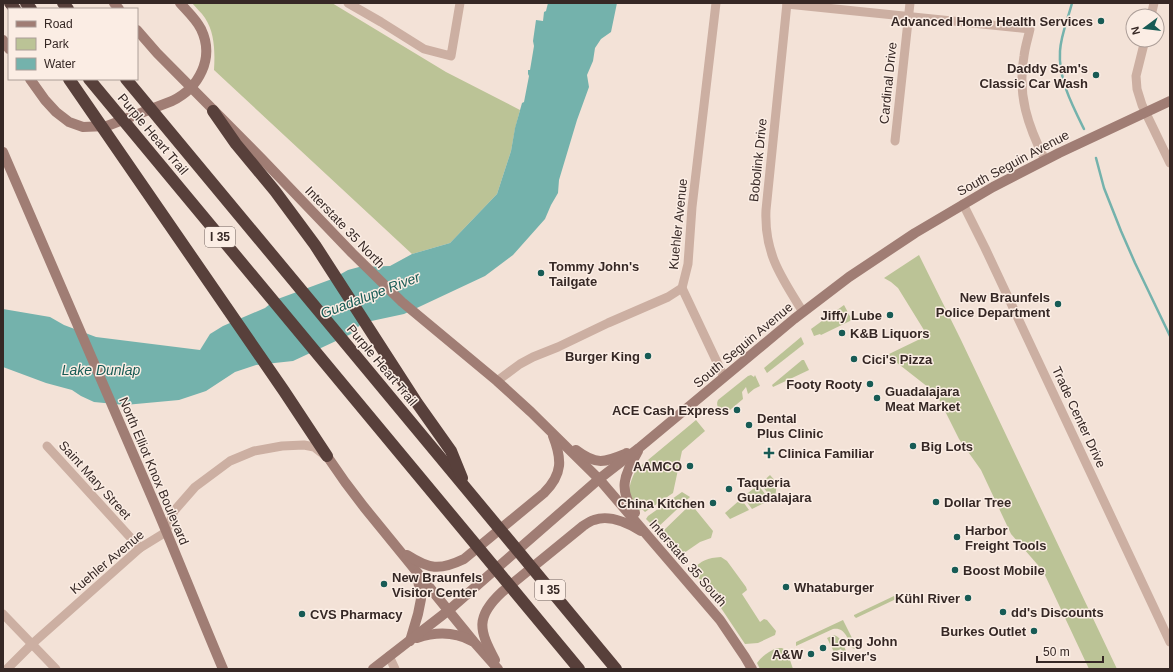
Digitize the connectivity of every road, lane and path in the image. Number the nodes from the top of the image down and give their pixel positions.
1 (180, 3) edge
2 (348, 3) edge
3 (460, 3) edge
4 (716, 3) edge
5 (787, 3) edge
6 (910, 3) edge
7 (908, 16) junction
8 (138, 31) edge
9 (1143, 48) edge
10 (31, 80) edge
11 (90, 80) edge
12 (127, 80) edge
13 (72, 83) edge
14 (1170, 101) edge
15 (213, 111) junction
16 (1146, 112) junction
17 (895, 141) dead end
18 (3, 152) edge
19 (1045, 160) junction
20 (1170, 162) edge
21 (963, 204) junction
22 (682, 288) junction
23 (803, 312) junction
24 (724, 377) junction
25 (497, 381) junction
26 (551, 433) junction
27 (47, 446) dead end
28 (640, 448) junction
29 (327, 456) junction
30 (599, 479) junction
31 (468, 491) junction
32 (166, 532) junction
33 (650, 538) junction
34 (140, 548) junction
35 (399, 549) junction
36 (417, 571) junction
37 (449, 610) junction
38 (3, 614) edge
39 (210, 638) junction
40 (410, 641) junction
41 (474, 642) junction
42 (1170, 642) edge
43 (32, 644) junction
44 (389, 656) junction
45 (7, 669) edge
46 (56, 669) edge
47 (215, 669) edge
48 (223, 669) edge
49 (373, 669) edge
50 (395, 669) edge
51 (499, 669) edge
52 (579, 669) edge
53 (616, 669) edge
54 (752, 669) edge

1 - 10 main road
2 - 3 street
4 - 22 street, Kuehler Avenue
5 - 7 street
5 - 23 street, Bobolink Drive
6 - 7 street, Cardinal Drive
7 - 17 street, Cardinal Drive
7 - 19 street
8 - 15 main road, Interstate 35 North
9 - 16 street
11 - 52 highway, Purple Heart Trail / I 35
12 - 31 highway, Purple Heart Trail / I 35
13 - 29 highway
14 - 16 main road, South Seguin Avenue
15 - 25 main road, Interstate 35 North
15 - 31 highway
16 - 19 main road, South Seguin Avenue
16 - 20 street
18 - 32 main road, North Elliot Knox Boulevard
19 - 21 main road, South Seguin Avenue
21 - 23 main road, South Seguin Avenue
21 - 42 street, Trade Center Drive
22 - 24 street
22 - 25 street, Kuehler Avenue
23 - 24 main road, South Seguin Avenue
24 - 28 main road, South Seguin Avenue
25 - 26 main road, Interstate 35 North
26 - 28 main road
26 - 30 main road, Interstate 35 North
26 - 35 main road
27 - 34 street, Saint Mary Street
28 - 30 main road, South Seguin Avenue
28 - 33 main road
29 - 32 street
29 - 35 main road
30 - 33 main road, Interstate 35 South
30 - 37 main road, South Seguin Avenue
31 - 53 highway, Purple Heart Trail / I 35
32 - 34 street, Kuehler Avenue
32 - 39 main road, North Elliot Knox Boulevard
33 - 51 main road
33 - 54 main road, Interstate 35 South
34 - 43 street, Kuehler Avenue
35 - 36 main road
36 - 37 main road
36 - 40 main road
37 - 40 main road, South Seguin Avenue
37 - 41 main road
38 - 43 street
39 - 47 main road
39 - 48 main road, North Elliot Knox Boulevard
40 - 41 main road
40 - 44 main road, South Seguin Avenue
41 - 51 main road
43 - 45 street, Kuehler Avenue
43 - 46 street
44 - 49 main road, South Seguin Avenue
44 - 50 street

